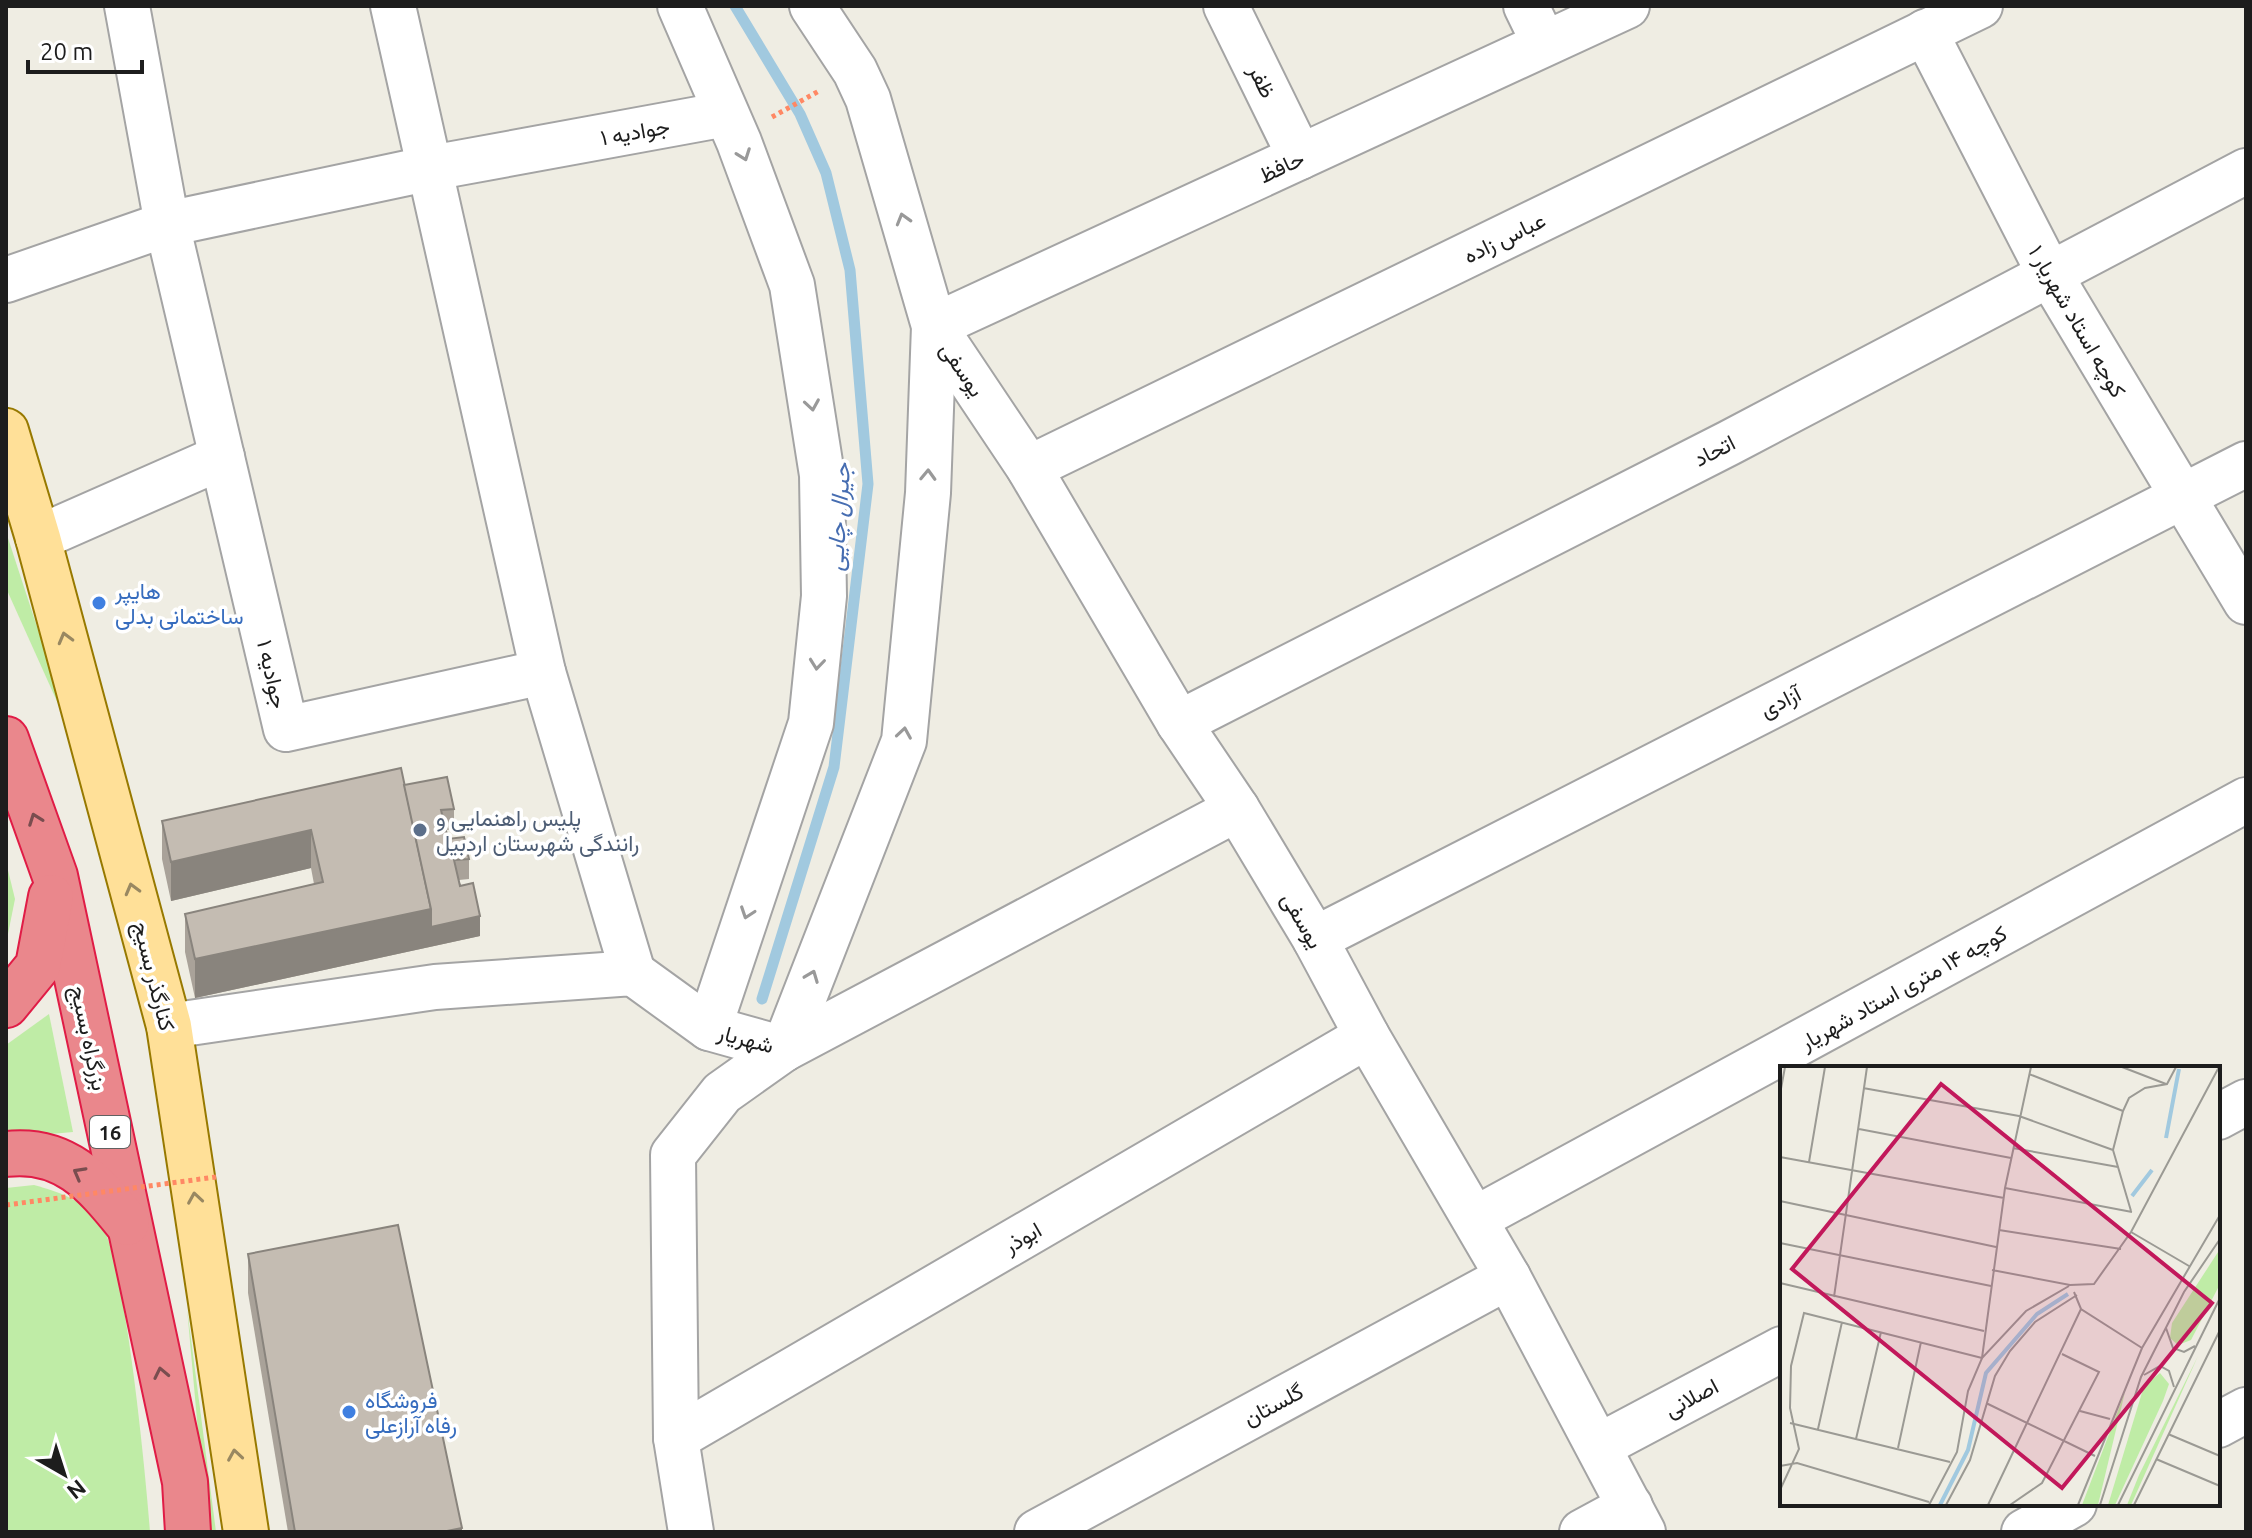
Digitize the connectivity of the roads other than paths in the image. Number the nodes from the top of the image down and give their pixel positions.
1 (127, 6) edge
2 (393, 6) edge
3 (680, 6) edge
4 (812, 6) edge
5 (1226, 6) edge
6 (1627, 6) edge
7 (1980, 6) edge
8 (1535, 24) edge
9 (1925, 32) junction
10 (726, 114) junction
11 (1300, 157) junction
12 (431, 168) junction
13 (2246, 171) edge
14 (167, 224) junction
15 (2050, 275) junction
16 (6, 280) edge
17 (934, 326) junction
18 (6, 431) edge
19 (222, 457) junction
20 (2246, 464) edge
21 (1029, 468) junction
22 (2180, 497) junction
23 (38, 538) junction
24 (2246, 602) edge
25 (543, 672) junction
26 (1179, 723) junction
27 (6, 739) edge
28 (2246, 800) edge
29 (1237, 809) junction
30 (55, 876) junction
31 (1315, 939) junction
32 (633, 973) junction
33 (6, 1005) edge
34 (169, 1026) junction
35 (709, 1028) junction
36 (1367, 1036) junction
37 (784, 1049) junction
38 (2246, 1102) edge
39 (2220, 1116) edge
40 (6, 1154) edge
41 (1475, 1219) junction
42 (131, 1228) junction
43 (1508, 1277) junction
44 (1780, 1350) edge
45 (2246, 1410) edge
46 (2220, 1424) edge
47 (676, 1438) junction
48 (1601, 1445) junction
49 (2070, 1506) edge
50 (1637, 1519) edge
51 (188, 1532) edge
52 (246, 1532) edge
53 (691, 1532) edge
54 (1037, 1532) edge
55 (1582, 1532) edge
56 (2024, 1532) edge

1 - 14 street, جوادیه ۱
2 - 12 street
3 - 10 street
17 -> 4 street
5 - 11 street, ظفر
6 - 8 street, حافظ
7 - 9 street, عباس زاده
8 - 11 street, حافظ
9 - 15 street, کوچه استاد شهریار ۱
9 - 21 street, عباس زاده
10 - 12 street, جوادیه ۱
10 -> 35 street
11 - 17 street, حافظ
12 - 14 street, جوادیه ۱
12 - 25 street
13 - 15 street, اتحاد
14 - 16 street, جوادیه ۱
14 - 19 street, جوادیه ۱
15 - 22 street, کوچه استاد شهریار ۱
15 - 26 street, اتحاد
17 - 21 street, یوسفی
37 -> 17 street
18 - 23 main road, کنارگذر بسیج
19 - 23 street
19 - 25 street, جوادیه ۱
20 - 22 street, آزادی
21 - 26 street, یوسفی
22 - 24 street, کوچه استاد شهریار ۱
22 - 31 street, آزادی
34 -> 23 main road, کنارگذر بسیج
25 - 32 street
26 - 29 street, یوسفی
30 -> 27 highway, بزرگراه بسیج / 16
28 - 41 street, کوچه ۱۴ متری استاد شهریار
29 - 31 street, یوسفی
29 - 37 street, شهریار
30 - 33 highway
30 - 42 highway, بزرگراه بسیج / 16
31 - 36 street, یوسفی
32 - 34 street
32 - 35 street, شهریار
52 -> 34 main road, کنارگذر بسیج
35 - 37 street, شهریار
36 - 41 street, یوسفی
36 - 47 street, ابوذر
37 - 47 street
38 - 39 street
42 -> 40 highway
41 - 43 street, یوسفی
51 -> 42 highway, بزرگراه بسیج / 16
43 - 48 street, یوسفی
43 - 54 street, گلستان
44 - 48 street, اصلانی
45 - 46 street
47 - 53 street
48 - 50 street, یوسفی
49 - 56 street
50 - 55 street

